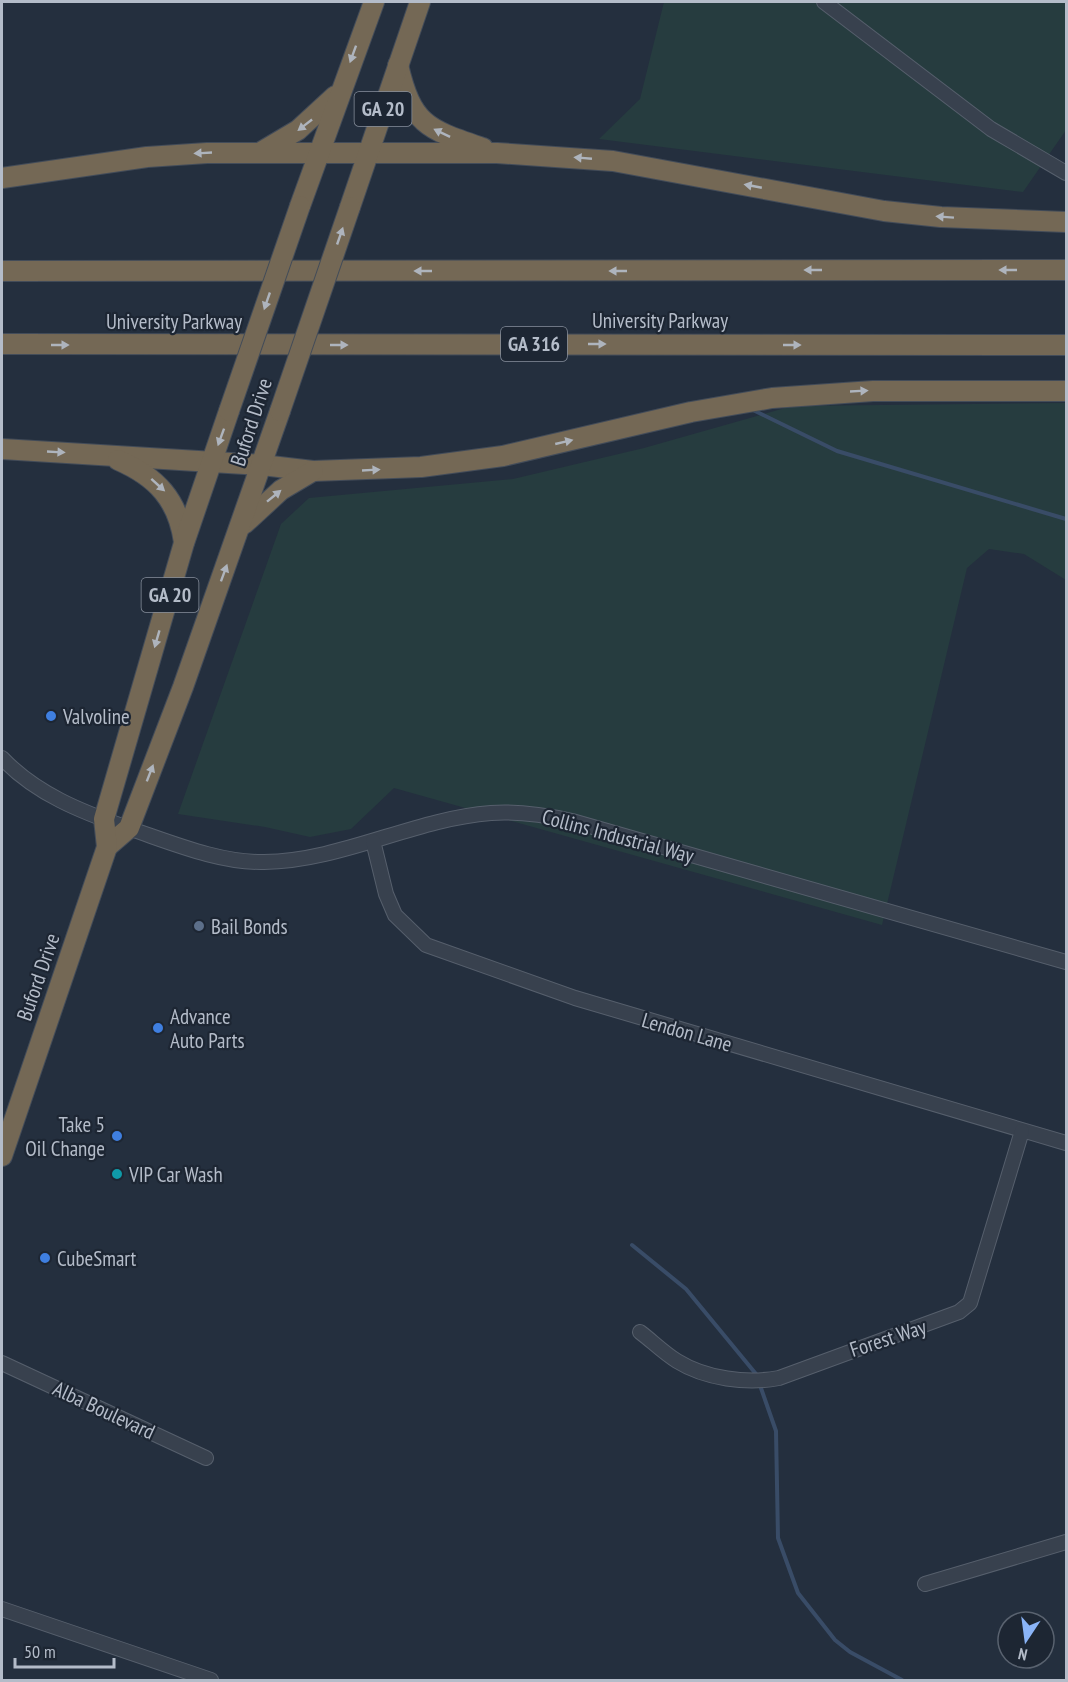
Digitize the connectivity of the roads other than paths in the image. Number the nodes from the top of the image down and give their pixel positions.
1 (374, 2) edge
2 (420, 2) edge
3 (824, 2) edge
4 (398, 65) junction
5 (341, 89) junction
6 (261, 152) junction
7 (369, 153) junction
8 (497, 153) junction
9 (317, 154) junction
10 (1066, 173) edge
11 (2, 178) edge
12 (1066, 222) edge
13 (1066, 270) edge
14 (2, 271) edge
15 (2, 344) edge
16 (1066, 345) edge
17 (1066, 391) edge
18 (2, 449) edge
19 (108, 455) junction
20 (211, 462) junction
21 (262, 465) junction
22 (313, 471) junction
23 (240, 528) junction
24 (184, 543) junction
25 (2, 758) edge
26 (104, 819) junction
27 (129, 828) junction
28 (373, 841) junction
29 (107, 848) junction
30 (1066, 962) edge
31 (1022, 1131) junction
32 (1066, 1143) edge
33 (2, 1156) edge
34 (640, 1332) dead end
35 (2, 1363) edge
36 (206, 1458) dead end
37 (1066, 1542) edge
38 (925, 1584) dead end
39 (2, 1609) edge
40 (212, 1680) edge

1 -> 5 highway, Buford Drive / GA 20
2 - 4 highway, Buford Drive / GA 20
3 - 10 street
4 - 7 highway, Buford Drive / GA 20
8 -> 4 highway
5 -> 6 highway
5 - 9 highway, Buford Drive / GA 20
6 - 9 highway
6 -> 11 highway
7 - 8 highway
7 - 9 highway
21 -> 7 highway, Buford Drive / GA 20, bridge
12 -> 8 highway
9 -> 20 highway, Buford Drive / GA 20, bridge
13 -> 14 highway
15 -> 16 highway, University Parkway / GA 316
22 -> 17 highway
18 -> 19 highway
19 - 20 highway
19 -> 24 highway
20 - 21 highway
20 - 24 highway, Buford Drive / GA 20
21 - 22 highway
21 - 23 highway, Buford Drive / GA 20
23 -> 22 highway
27 -> 23 highway, Buford Drive / GA 20
24 -> 26 highway, Buford Drive / GA 20
25 - 26 street, Collins Industrial Way
26 - 27 street, Collins Industrial Way
26 - 29 highway, Buford Drive / GA 20
27 - 28 street, Collins Industrial Way
27 - 29 highway, Buford Drive / GA 20
28 - 30 street, Collins Industrial Way
28 - 31 street, Lendon Lane
29 - 33 highway, Buford Drive / GA 20
31 - 32 street, Lendon Lane
31 - 34 street, Forest Way
35 - 36 street, Alba Boulevard
37 - 38 street
39 - 40 street

